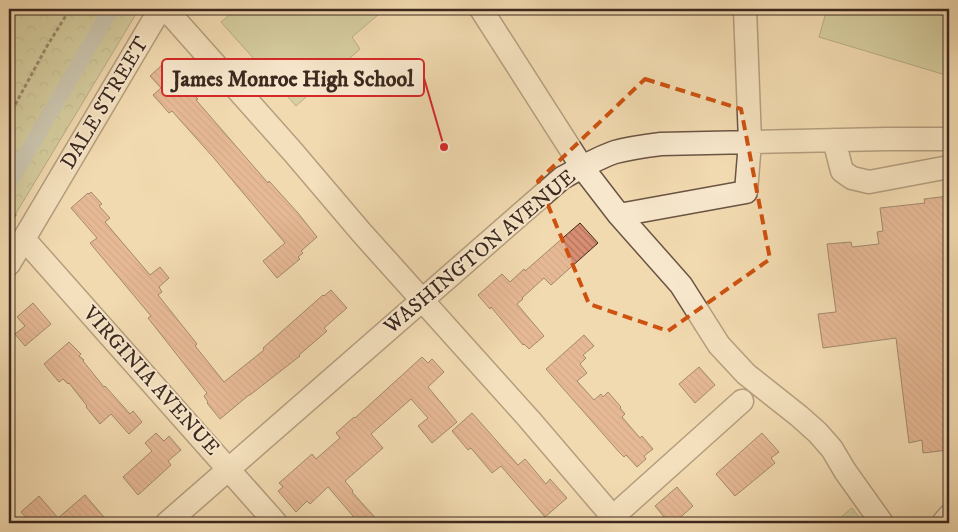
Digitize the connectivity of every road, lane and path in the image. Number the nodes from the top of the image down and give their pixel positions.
1 (70, 9) edge
2 (481, 9) edge
3 (745, 9) edge
4 (9, 116) edge
5 (949, 139) edge
6 (834, 140) junction
7 (750, 142) junction
8 (582, 167) junction
9 (949, 168) edge
10 (619, 215) junction
11 (24, 239) junction
12 (9, 264) edge
13 (422, 300) junction
14 (742, 402) dead end
15 (229, 469) junction
16 (949, 516) edge
17 (612, 521) edge
18 (167, 523) edge
19 (276, 523) edge
20 (882, 523) edge
21 (943, 523) edge

1 - 4 path
2 - 8 street
3 - 7 street
5 - 6 street, WASHINGTON AVENUE
6 - 7 street, WASHINGTON AVENUE
6 - 9 street
7 - 8 street, WASHINGTON AVENUE
7 - 10 street
8 - 10 street
8 - 13 street, WASHINGTON AVENUE
10 - 20 street
11 - 12 street, DALE STREET
11 - 13 street, DALE STREET
11 - 15 street, VIRGINIA AVENUE
13 - 15 street, WASHINGTON AVENUE
13 - 17 street
14 - 17 street
15 - 18 street, WASHINGTON AVENUE
15 - 19 street, VIRGINIA AVENUE
16 - 21 street

